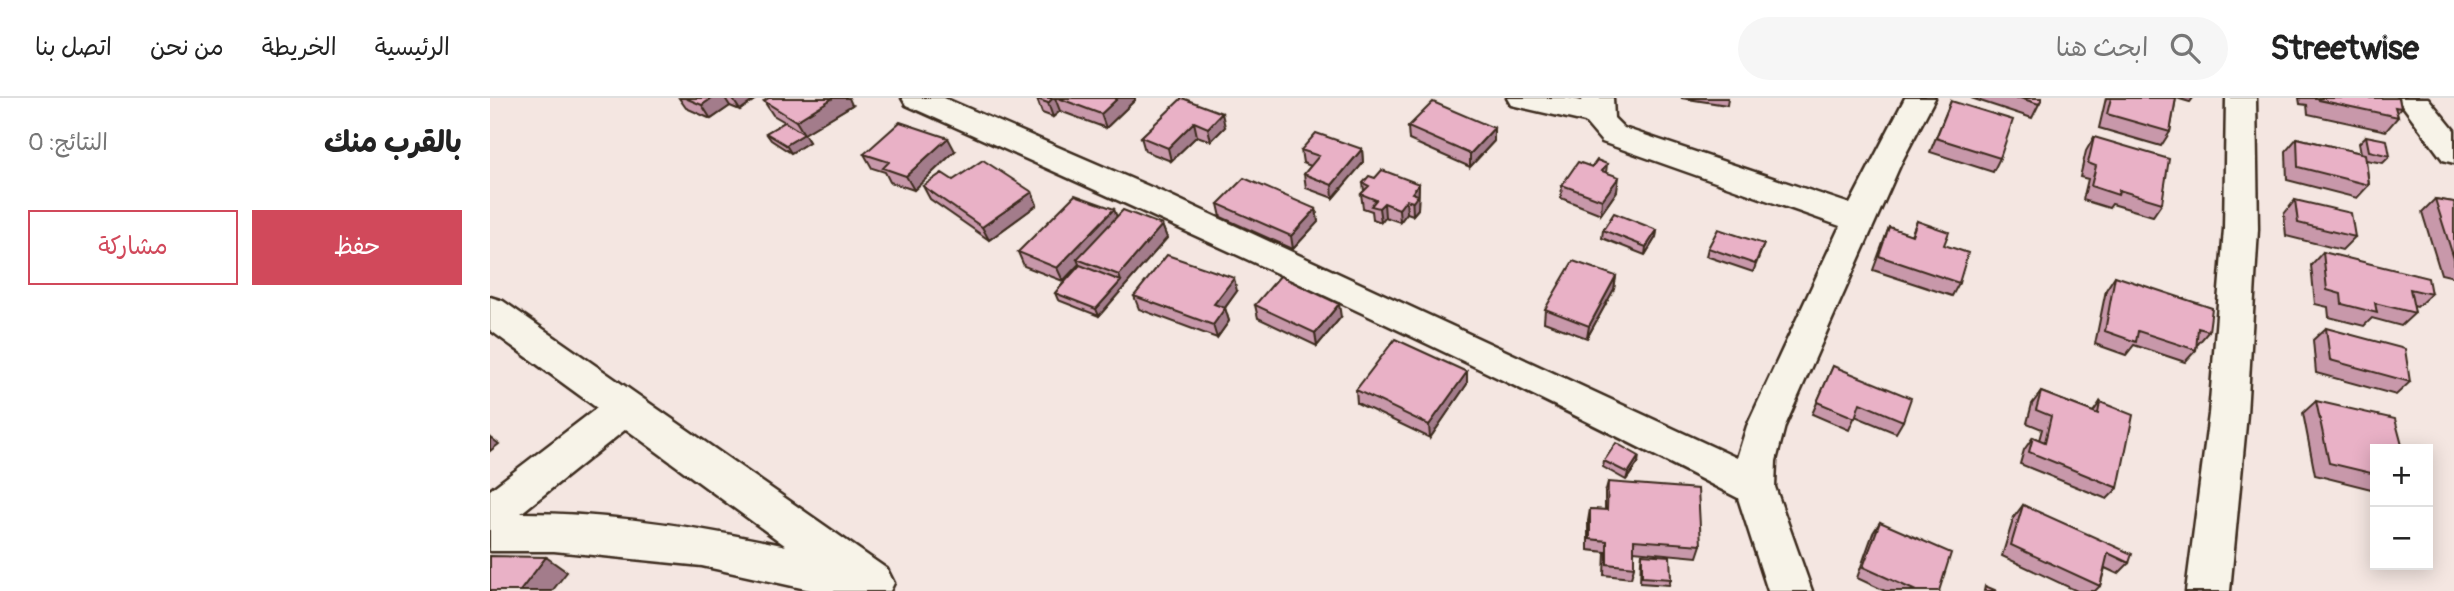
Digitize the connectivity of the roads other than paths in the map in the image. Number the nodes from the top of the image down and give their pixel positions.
1 (917, 98) edge
2 (1522, 98) edge
3 (1920, 98) edge
4 (2241, 98) edge
5 (2412, 98) edge
6 (1597, 106) edge
7 (2454, 152) edge
8 (1860, 220) junction
9 (490, 311) edge
10 (625, 408) junction
11 (1755, 488) junction
12 (490, 513) edge
13 (490, 532) edge
14 (879, 587) edge
15 (1790, 591) edge
16 (2208, 591) edge

1 - 11 street
2 - 6 street
3 - 8 street
4 - 16 street
5 - 7 street
6 - 8 street
8 - 11 street
9 - 10 street
10 - 12 street
10 - 14 street
11 - 15 street
13 - 14 street

